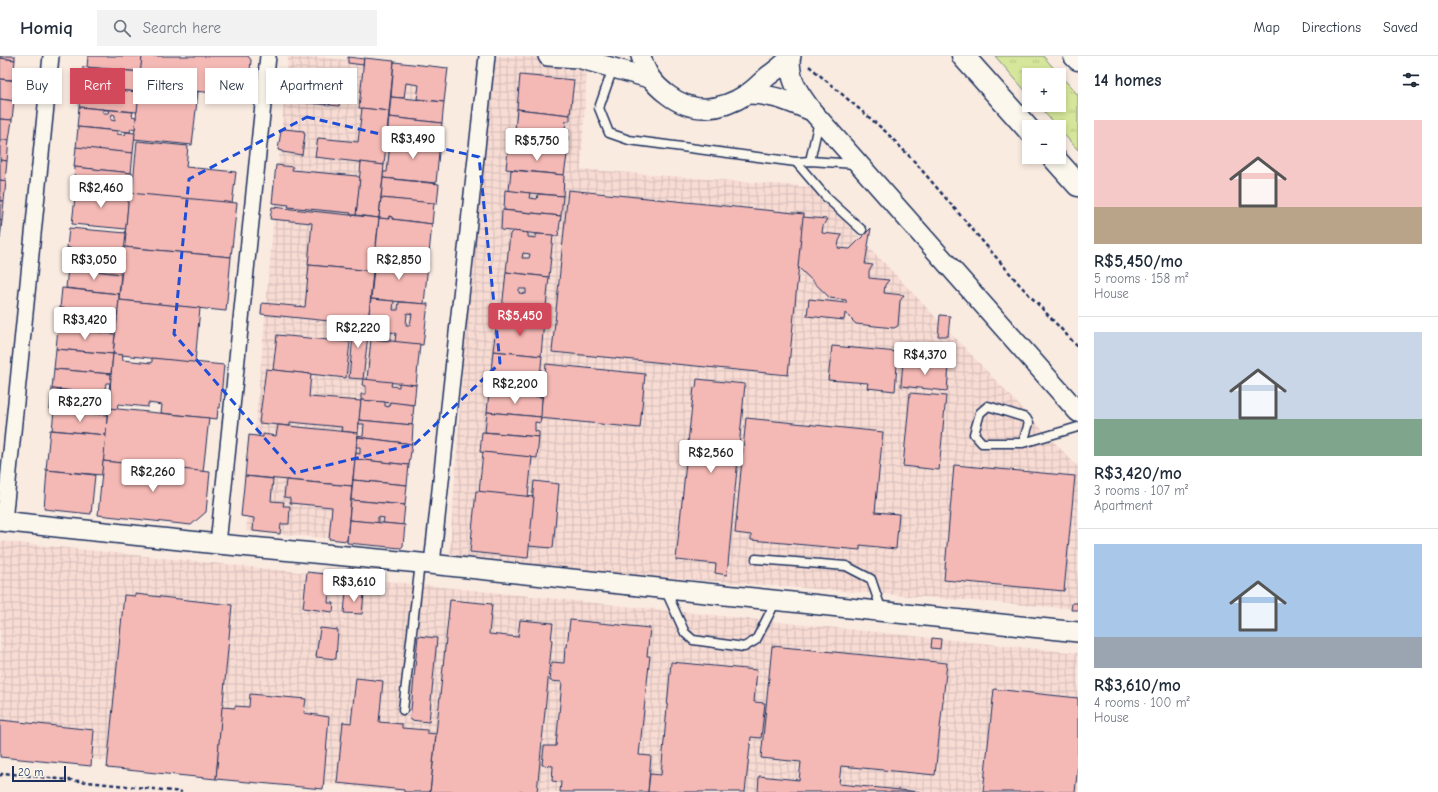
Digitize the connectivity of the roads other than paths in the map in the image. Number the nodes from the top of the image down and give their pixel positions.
1 (51, 56) edge
2 (268, 56) edge
3 (487, 56) edge
4 (548, 56) edge
5 (641, 56) edge
6 (946, 56) edge
7 (963, 56) edge
8 (1075, 56) edge
9 (579, 57) edge
10 (790, 57) edge
11 (1078, 59) edge
12 (613, 68) junction
13 (649, 78) junction
14 (748, 94) junction
15 (998, 96) junction
16 (816, 115) junction
17 (1022, 122) edge
18 (810, 161) junction
19 (796, 162) junction
20 (860, 164) junction
21 (1059, 164) edge
22 (1078, 185) edge
23 (862, 230) dead end
24 (1078, 412) edge
25 (1078, 427) edge
26 (1023, 443) junction
27 (2, 521) edge
28 (218, 544) junction
29 (756, 559) dead end
30 (426, 564) junction
31 (665, 588) junction
32 (777, 600) junction
33 (882, 611) junction
34 (1078, 632) edge
35 (403, 710) dead end

1 - 27 street
2 - 28 street
3 - 30 street
4 - 9 street
5 - 13 street
6 - 15 highway
7 - 15 highway
8 - 11 highway
9 - 12 street
10 - 14 street
10 - 16 street
12 - 13 street
12 - 19 lane
13 - 14 street
14 - 16 street
15 - 17 highway
16 - 18 lane
16 - 20 street
18 - 19 lane
18 - 20 lane
19 - 23 lane
20 - 24 street
21 - 22 highway
25 - 26 lane
26 - 26 lane
27 - 28 street
28 - 30 street
29 - 33 lane
30 - 31 street
30 - 35 lane
31 - 32 street
31 - 32 lane
32 - 33 street
33 - 34 street

